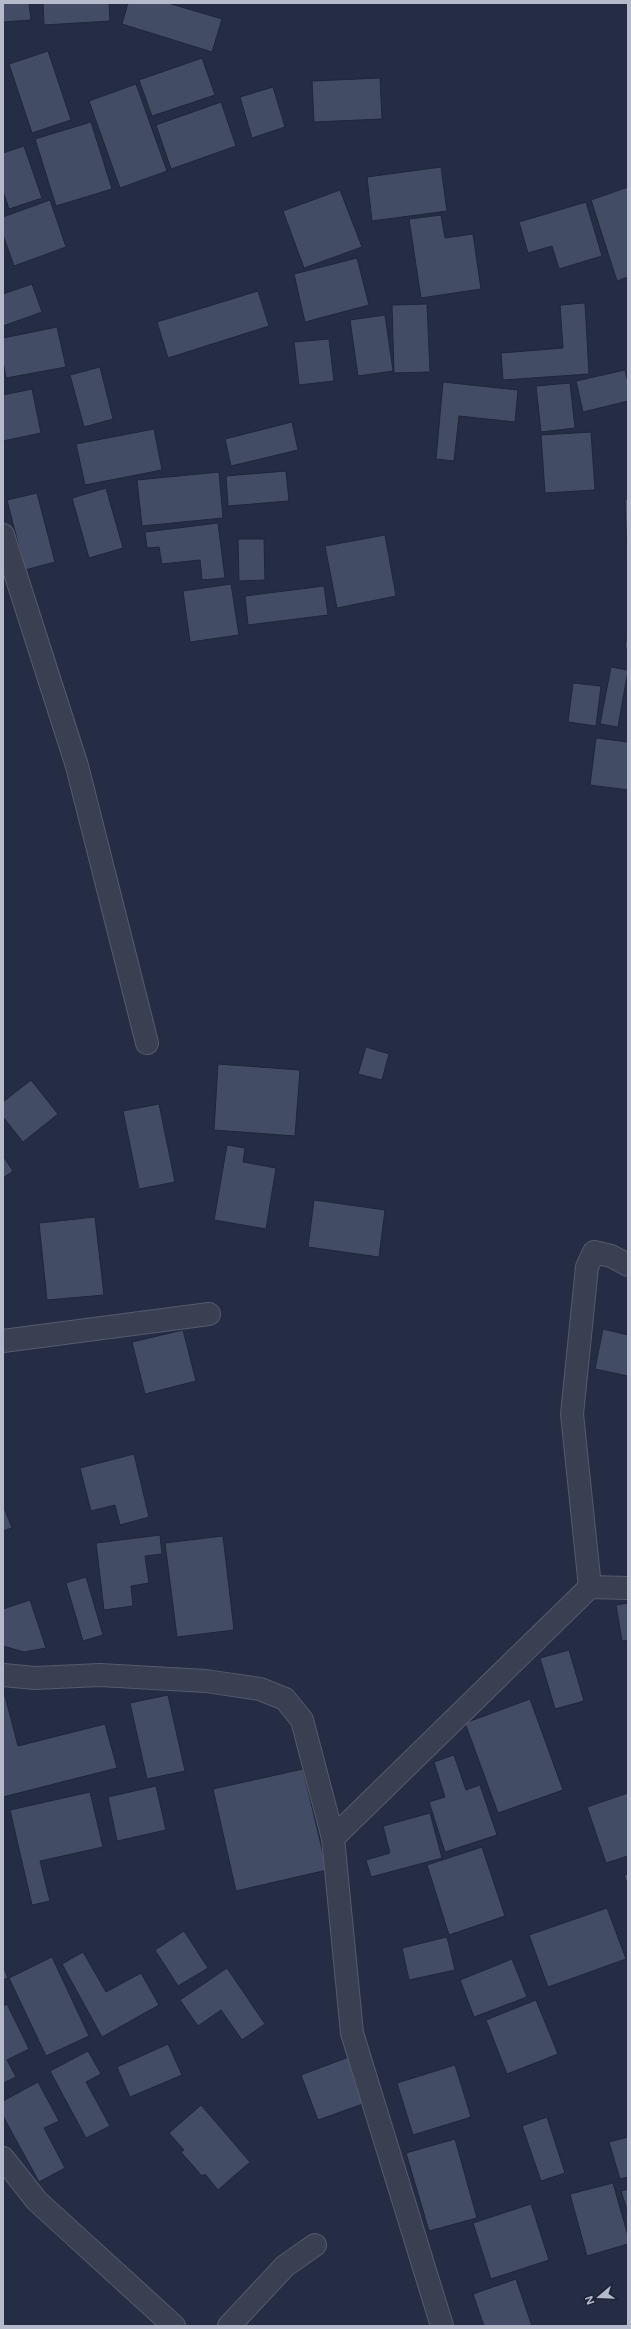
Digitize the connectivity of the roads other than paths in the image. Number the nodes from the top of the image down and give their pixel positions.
1 (3, 535) edge
2 (147, 1043) dead end
3 (628, 1265) edge
4 (209, 1314) dead end
5 (3, 1341) edge
6 (590, 1587) junction
7 (628, 1588) edge
8 (3, 1675) edge
9 (332, 1838) junction
10 (3, 2158) edge
11 (315, 2245) dead end
12 (174, 2326) edge
13 (229, 2326) edge
14 (442, 2326) edge

1 - 2 street
3 - 6 street
4 - 5 street
6 - 7 street
6 - 9 street
8 - 9 street
9 - 14 street
10 - 12 street
11 - 13 street

